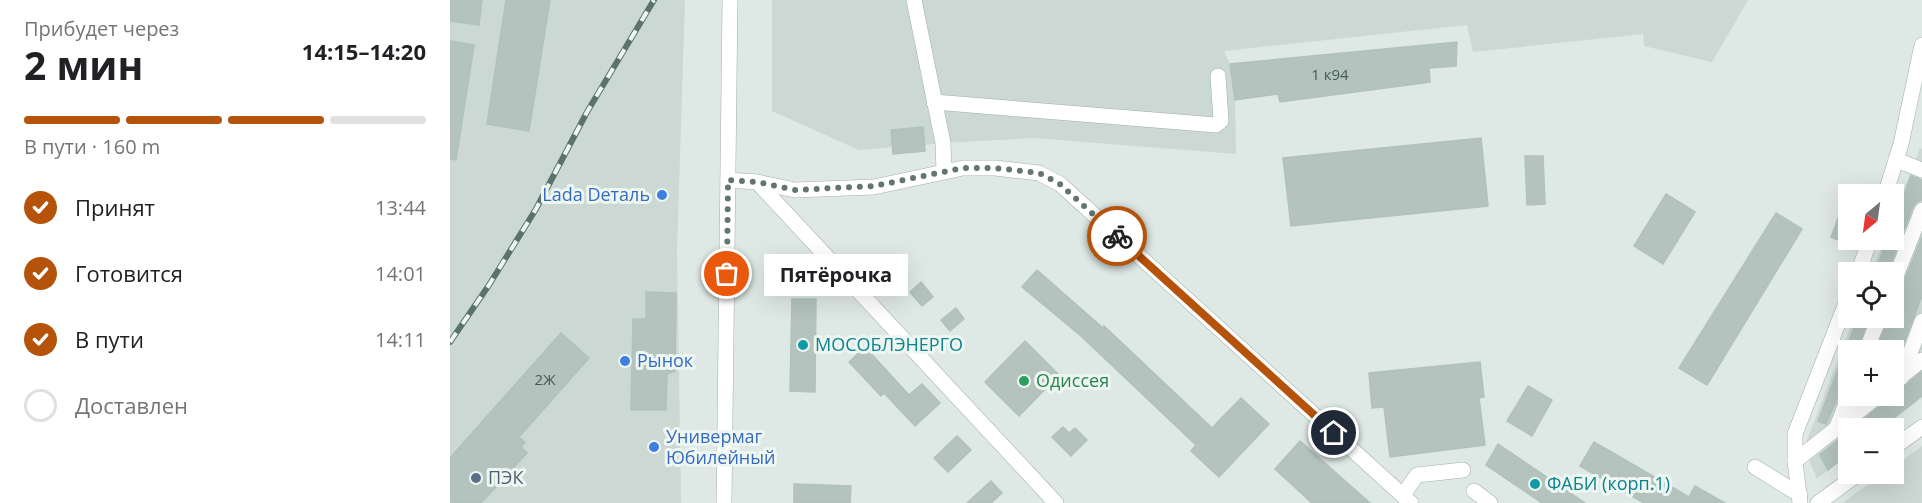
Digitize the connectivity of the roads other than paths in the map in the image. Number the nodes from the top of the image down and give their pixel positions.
1 (730, 0) edge
2 (914, 0) edge
3 (1922, 45) edge
4 (1218, 76) dead end
5 (934, 102) junction
6 (1896, 160) junction
7 (1922, 170) edge
8 (944, 172) junction
9 (728, 180) junction
10 (757, 182) junction
11 (1888, 184) edge
12 (1922, 210) edge
13 (1902, 262) edge
14 (1922, 321) edge
15 (1838, 324) edge
16 (1922, 360) edge
17 (1904, 364) edge
18 (1904, 375) edge
19 (1845, 406) edge
20 (1866, 406) edge
21 (1922, 427) edge
22 (1835, 431) junction
23 (1904, 440) edge
24 (1796, 461) junction
25 (1755, 467) dead end
26 (1463, 470) dead end
27 (1844, 484) edge
28 (1474, 490) dead end
29 (1407, 499) edge
30 (1800, 499) edge
31 (724, 503) edge
32 (1056, 503) edge
33 (1490, 503) edge
34 (1818, 503) edge

1 - 9 street
2 - 5 street
3 - 6 street
4 - 5 street
5 - 8 street
6 - 7 street
6 - 11 street
8 - 10 street
8 - 29 street
9 - 10 street
9 - 31 street
10 - 32 street
12 - 13 street
14 - 17 street
15 - 24 street
16 - 18 street
19 - 22 street
20 - 22 street
21 - 23 street
22 - 24 street
24 - 30 street
25 - 30 street
26 - 29 street
27 - 34 street
28 - 33 street

